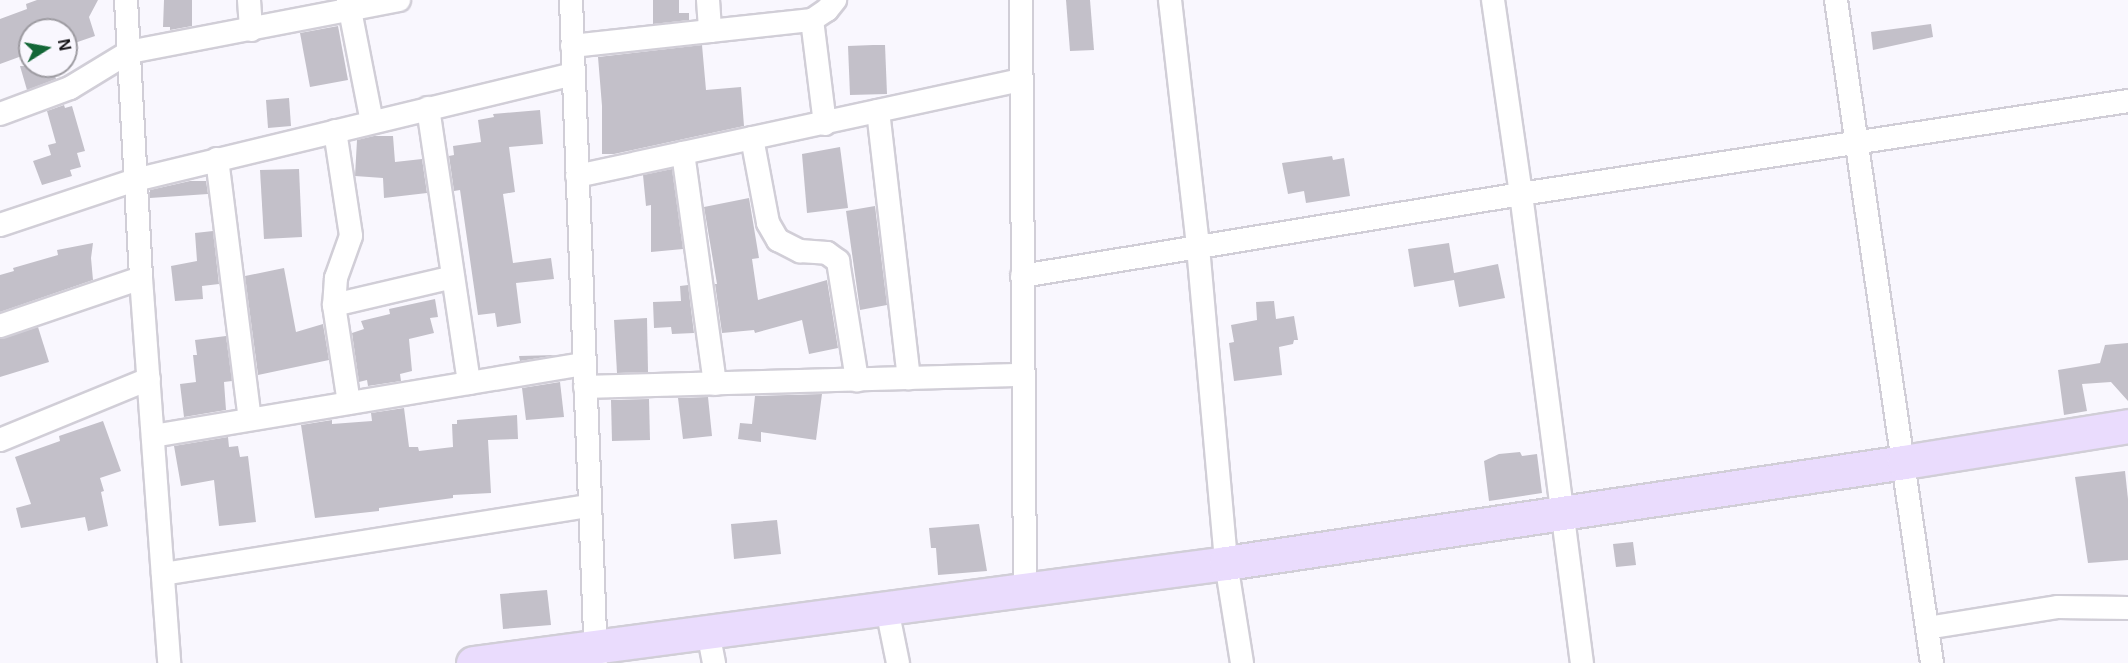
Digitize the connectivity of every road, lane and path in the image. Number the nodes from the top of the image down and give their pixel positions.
1 (126, 0) edge
2 (249, 0) edge
3 (399, 0) edge
4 (571, 0) edge
5 (708, 0) edge
6 (835, 0) edge
7 (1021, 0) edge
8 (1170, 0) edge
9 (1493, 0) edge
10 (1836, 0) edge
11 (349, 5) edge
12 (812, 20) junction
13 (251, 30) junction
14 (710, 31) junction
15 (572, 46) junction
16 (129, 52) junction
17 (573, 74) junction
18 (1022, 80) junction
19 (2128, 101) edge
20 (429, 108) junction
21 (878, 111) junction
22 (0, 114) edge
23 (372, 122) junction
24 (825, 124) junction
25 (335, 131) junction
26 (752, 138) junction
27 (1856, 142) junction
28 (684, 153) junction
29 (217, 159) junction
30 (577, 176) junction
31 (135, 180) junction
32 (1521, 194) junction
33 (0, 225) edge
34 (1198, 247) junction
35 (1022, 276) junction
36 (453, 277) junction
37 (141, 278) junction
38 (334, 305) junction
39 (0, 326) edge
40 (584, 364) junction
41 (1023, 375) junction
42 (909, 378) junction
43 (149, 379) junction
44 (858, 380) junction
45 (469, 383) junction
46 (715, 384) junction
47 (585, 387) junction
48 (350, 403) junction
49 (250, 420) junction
50 (2128, 426) edge
51 (153, 436) junction
52 (0, 440) edge
53 (1904, 462) junction
54 (589, 506) junction
55 (1561, 513) junction
56 (1226, 563) junction
57 (163, 574) junction
58 (1025, 589) junction
59 (2128, 608) edge
60 (887, 609) junction
61 (1927, 628) junction
62 (711, 648) edge
63 (595, 654) edge
64 (169, 663) edge
65 (473, 663) edge
66 (898, 663) edge
67 (1242, 663) edge
68 (1582, 663) edge
69 (1932, 663) edge

1 - 16 street
2 - 13 street
3 - 11 street
4 - 15 street
5 - 14 street
6 - 12 street
7 - 18 street
8 - 34 street
9 - 32 street
10 - 27 street
11 - 13 street
11 - 23 street
12 - 14 street
12 - 24 street
13 - 16 street
14 - 15 street
15 - 17 street
16 - 22 street
16 - 31 street
17 - 20 street
17 - 30 street
18 - 21 street
18 - 35 street
19 - 27 street
20 - 23 street
20 - 36 street
21 - 24 street
21 - 42 street
23 - 25 street
24 - 26 street
25 - 29 street
25 - 38 street
26 - 28 street
26 - 44 street
27 - 32 street
27 - 53 street
28 - 30 street
28 - 46 street
29 - 31 street
29 - 49 street
30 - 40 street
31 - 33 street
31 - 37 street
32 - 34 street
32 - 55 street
34 - 35 street
34 - 56 street
35 - 41 street
36 - 38 street
36 - 45 street
37 - 39 street
37 - 43 street
38 - 48 street
40 - 45 street
40 - 47 street
41 - 42 street
41 - 58 street
42 - 44 street
43 - 51 street
43 - 52 street
44 - 46 street
45 - 48 street
46 - 47 street
47 - 54 street
48 - 49 street
49 - 51 street
50 - 53 street
51 - 57 street
53 - 55 street
53 - 61 street
54 - 57 street
54 - 63 street
55 - 56 street
55 - 68 street
56 - 58 street
56 - 67 street
57 - 64 street
58 - 60 street
59 - 61 street
60 - 62 street
60 - 66 street
61 - 69 street
62 - 63 street
63 - 65 street

